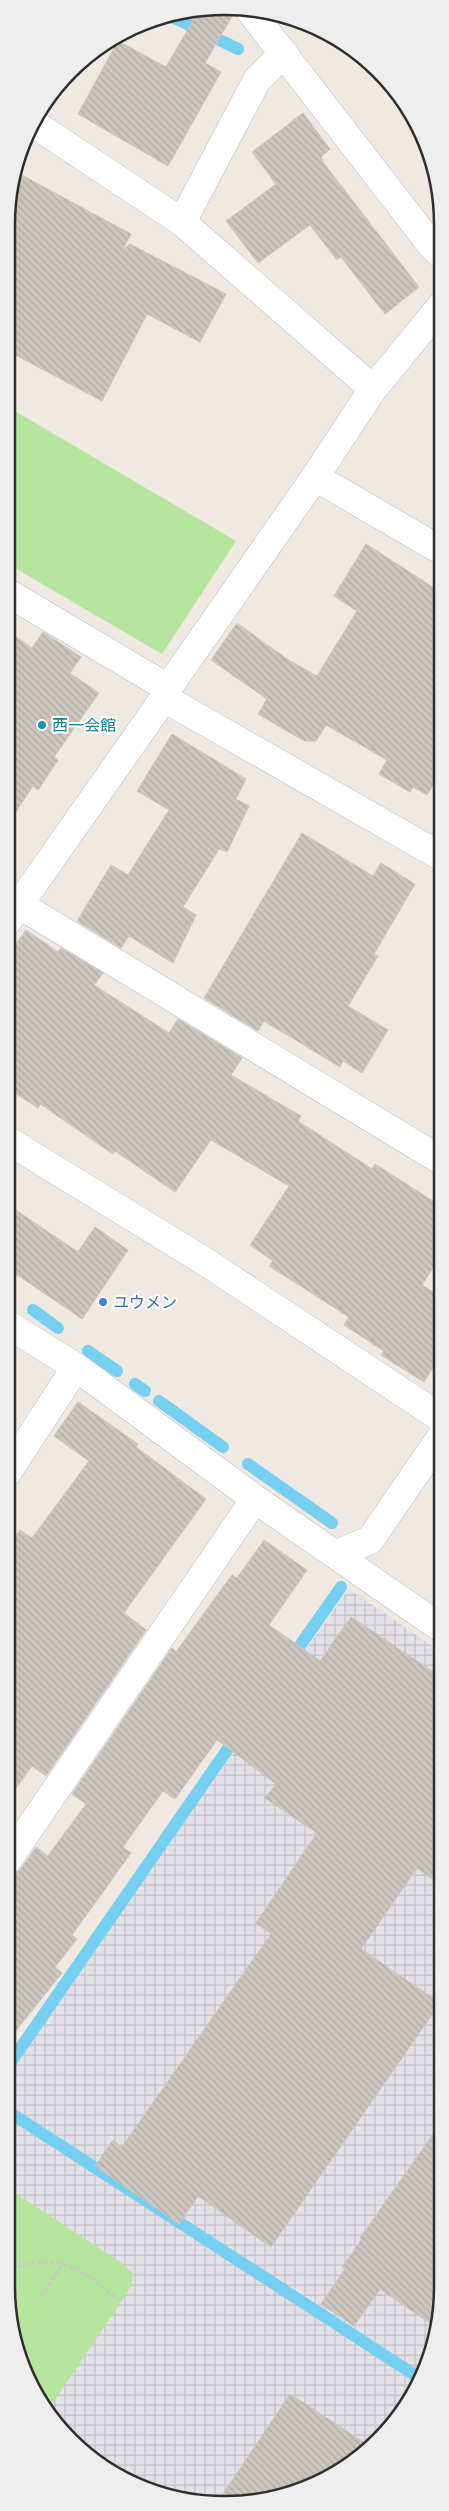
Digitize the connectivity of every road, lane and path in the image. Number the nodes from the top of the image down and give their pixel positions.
1 (256, 18) edge
2 (284, 53) junction
3 (39, 127) edge
4 (182, 222) junction
5 (434, 248) edge
6 (434, 315) edge
7 (373, 389) junction
8 (315, 477) junction
9 (434, 546) edge
10 (15, 597) edge
11 (166, 693) junction
12 (434, 852) edge
13 (15, 913) edge
14 (15, 915) edge
15 (15, 1145) edge
16 (434, 1156) edge
17 (15, 1329) edge
18 (76, 1367) junction
19 (434, 1413) edge
20 (434, 1448) edge
21 (15, 1460) edge
22 (255, 1499) junction
23 (337, 1554) junction
24 (434, 1623) edge
25 (15, 1849) edge
26 (63, 2264) junction
27 (15, 2268) edge
28 (41, 2296) dead end
29 (118, 2300) dead end

1 - 2 street
2 - 4 street
2 - 5 street
3 - 4 street
4 - 7 street
6 - 7 street
7 - 8 street
8 - 9 street
8 - 11 street
10 - 11 street
11 - 12 street
11 - 13 street
14 - 16 street
15 - 19 street
17 - 18 street
18 - 21 street
18 - 22 street
20 - 23 street
22 - 23 street
22 - 25 street
23 - 24 street
26 - 27 path
26 - 28 path
26 - 29 path

